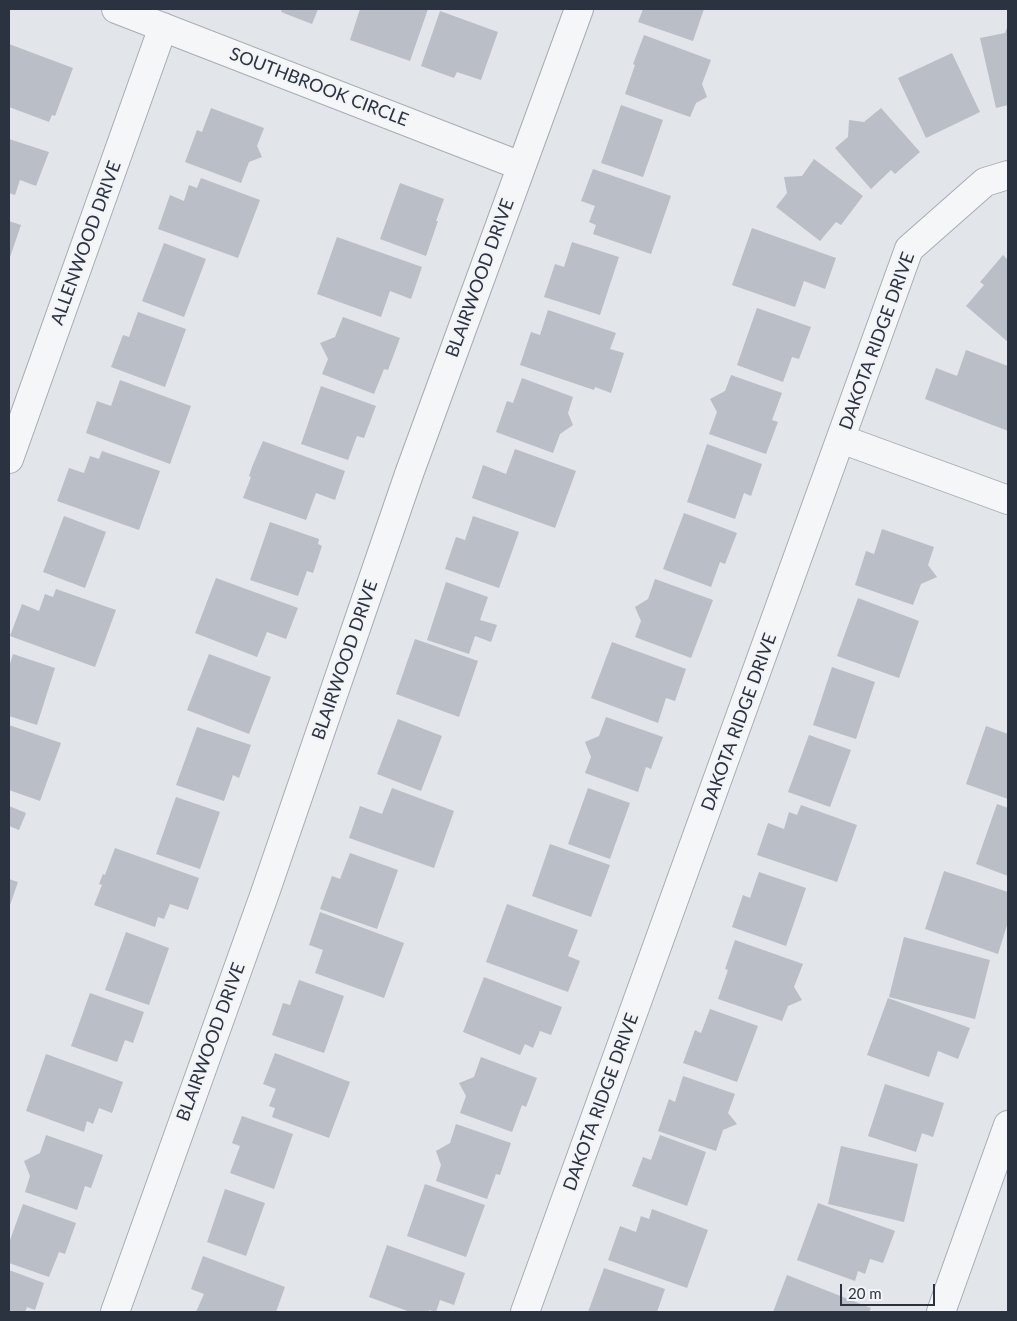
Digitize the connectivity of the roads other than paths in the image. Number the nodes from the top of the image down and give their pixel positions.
1 (116, 9) edge
2 (578, 9) edge
3 (163, 27) junction
4 (521, 166) junction
5 (1008, 175) edge
6 (841, 439) junction
7 (9, 459) edge
8 (1008, 500) edge
9 (1008, 1125) edge
10 (115, 1312) edge
11 (525, 1312) edge
12 (941, 1312) edge

1 - 3 street, SOUTHBROOK CIRCLE
2 - 4 street, BLAIRWOOD DRIVE
3 - 4 street, SOUTHBROOK CIRCLE
3 - 7 street, ALLENWOOD DRIVE
4 - 10 street, BLAIRWOOD DRIVE
5 - 6 street, DAKOTA RIDGE DRIVE
6 - 8 street
6 - 11 street, DAKOTA RIDGE DRIVE
9 - 12 street

